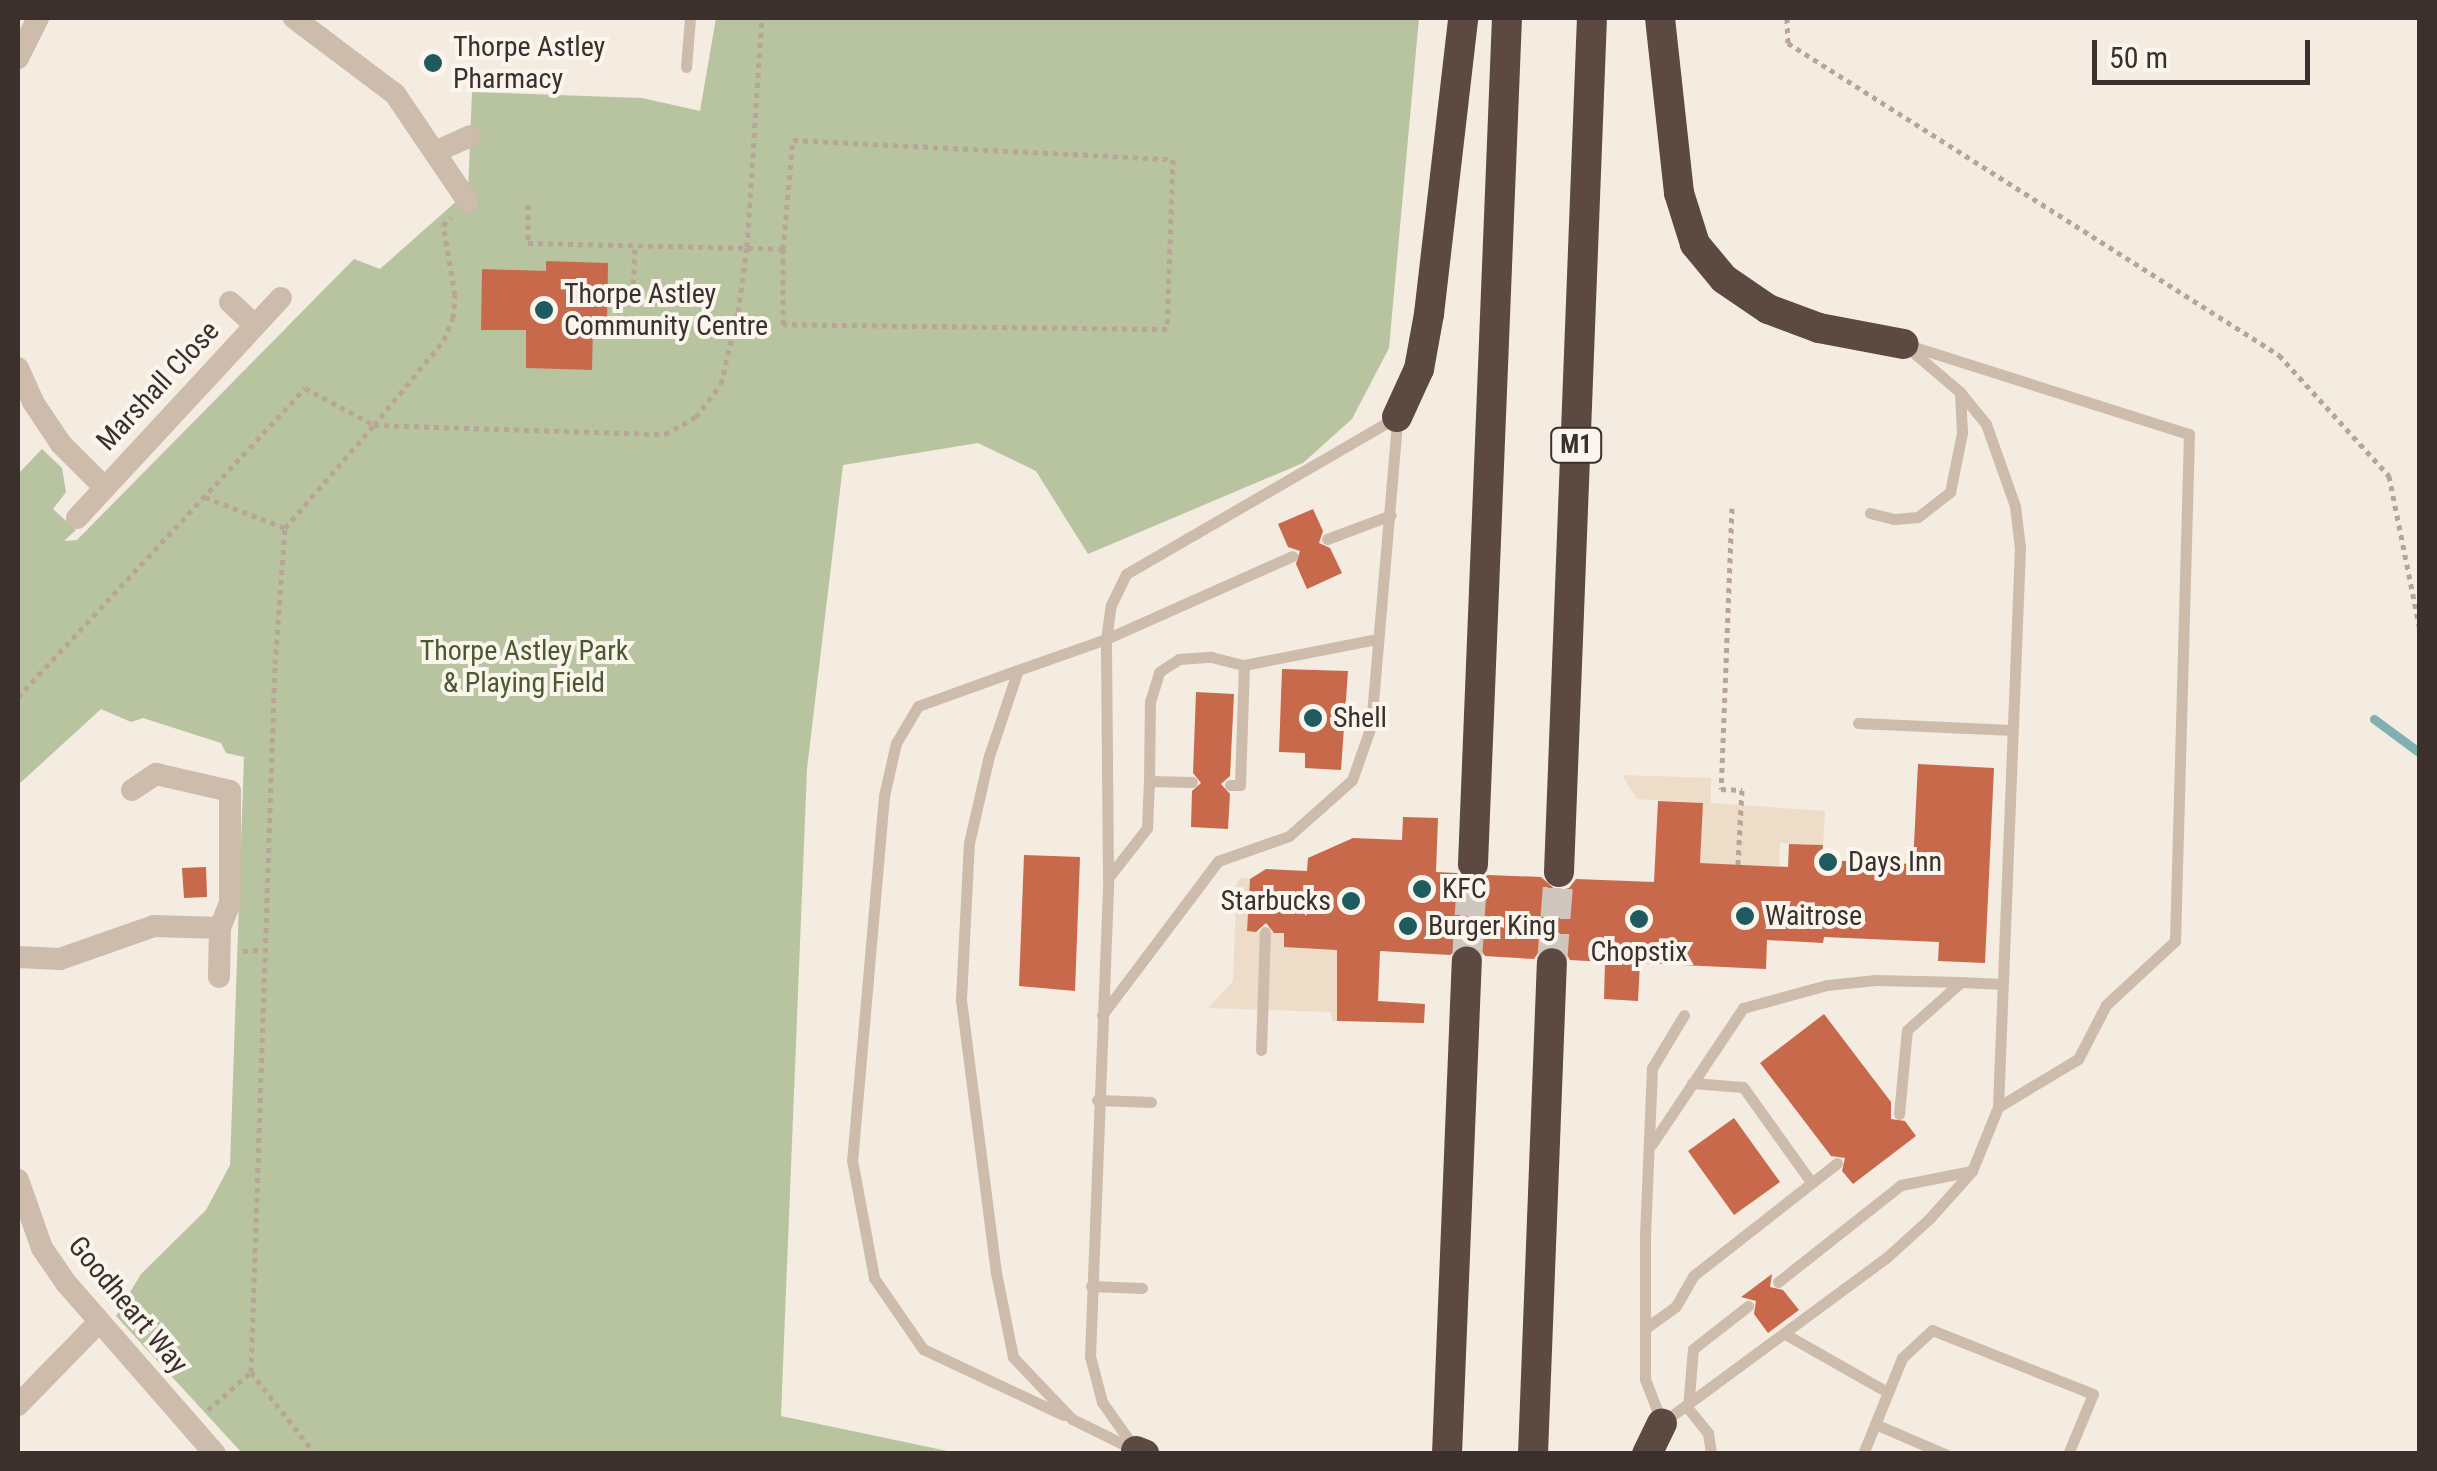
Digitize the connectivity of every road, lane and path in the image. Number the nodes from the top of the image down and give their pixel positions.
1 (38, 18) edge
2 (294, 18) edge
3 (690, 18) edge
4 (762, 18) edge
5 (1463, 18) edge
6 (1506, 18) edge
7 (1592, 18) edge
8 (1660, 18) edge
9 (1786, 18) edge
10 (320, 24) edge
11 (18, 58) edge
12 (686, 67) dead end
13 (470, 136) dead end
14 (436, 151) junction
15 (468, 202) joint
16 (528, 204) dead end
17 (635, 246) junction
18 (747, 248) junction
19 (783, 249) junction
20 (608, 293) dead end
21 (281, 298) dead end
22 (230, 302) dead end
23 (254, 325) junction
24 (1904, 344) junction
25 (18, 368) edge
26 (1960, 392) junction
27 (1397, 416) junction
28 (374, 425) junction
29 (105, 488) junction
30 (204, 497) junction
31 (1732, 508) dead end
32 (1870, 512) dead end
33 (1391, 515) junction
34 (77, 518) dead end
35 (285, 528) junction
36 (1327, 540) dead end
37 (1292, 556) dead end
38 (2420, 630) edge
39 (1106, 639) junction
40 (1377, 639) junction
41 (1244, 664) junction
42 (1018, 670) junction
43 (18, 697) edge
44 (1858, 723) dead end
45 (2012, 730) junction
46 (1148, 781) junction
47 (1192, 782) dead end
48 (1230, 784) dead end
49 (132, 790) dead end
50 (1473, 864) tunnel mouth
51 (1738, 864) dead end
52 (1559, 872) tunnel mouth
53 (1108, 878) junction
54 (220, 928) junction
55 (1265, 932) dead end
56 (18, 957) edge
57 (1468, 961) tunnel mouth
58 (1552, 963) tunnel mouth
59 (219, 977) dead end
60 (1962, 982) junction
61 (2002, 984) junction
62 (1102, 1015) junction
63 (1684, 1015) dead end
64 (1261, 1050) dead end
65 (1692, 1083) junction
66 (1097, 1100) junction
67 (1151, 1102) dead end
68 (1998, 1107) junction
69 (1899, 1114) dead end
70 (1651, 1147) junction
71 (1837, 1163) dead end
72 (1972, 1171) junction
73 (18, 1180) edge
74 (1811, 1182) junction
75 (1778, 1282) dead end
76 (1091, 1286) junction
77 (1142, 1288) dead end
78 (1748, 1306) dead end
79 (97, 1324) junction
80 (1646, 1328) junction
81 (1785, 1334) junction
82 (251, 1372) junction
83 (1888, 1392) junction
84 (18, 1404) edge
85 (1675, 1415) junction
86 (1072, 1419) junction
87 (1875, 1424) junction
88 (190, 1425) junction
89 (1139, 1453) edge
90 (215, 1454) edge
91 (316, 1454) edge
92 (1447, 1454) edge
93 (1532, 1454) edge
94 (1647, 1454) edge
95 (1711, 1454) edge
96 (1863, 1454) edge
97 (1945, 1454) edge
98 (2068, 1454) edge

1 - 11 street
2 - 10 street
3 - 12 lane
4 - 18 path
5 - 27 highway
6 - 50 highway
7 - 52 highway, M1
8 - 24 highway
9 - 38 path
10 - 14 street
13 - 14 street
14 - 15 street
15 - 28 path
16 - 17 path
17 - 18 path
17 - 20 path
18 - 19 path
18 - 28 path
19 - 19 path
21 - 23 street, Marshall Close
22 - 23 street, Marshall Close
23 - 29 street, Marshall Close
24 - 26 lane
24 - 68 lane
25 - 29 street, Marshall Close
26 - 32 lane
26 - 45 lane
27 - 33 lane
27 - 39 lane
28 - 30 path
28 - 35 path
29 - 34 street, Marshall Close
30 - 35 path
30 - 43 path
31 - 51 path
33 - 36 lane
33 - 40 lane
35 - 82 path
37 - 39 lane
39 - 42 lane
39 - 53 lane
40 - 41 lane
40 - 62 lane
41 - 46 lane
41 - 48 lane
42 - 86 lane
42 - 86 lane
44 - 45 lane
45 - 61 lane
46 - 47 lane
46 - 53 lane
49 - 54 street
53 - 62 lane
54 - 56 street
54 - 59 street
55 - 64 lane
57 - 92 highway
58 - 93 highway
60 - 61 lane
60 - 65 lane
60 - 69 lane
61 - 68 lane
62 - 66 lane
63 - 70 lane
65 - 70 lane
65 - 74 lane
66 - 67 lane
66 - 76 lane
68 - 72 lane
70 - 80 lane
71 - 74 lane
72 - 75 lane
72 - 81 lane
73 - 79 street, Goodheart Way
74 - 80 lane
76 - 77 lane
76 - 89 lane
78 - 85 lane
79 - 84 street
79 - 88 street, Goodheart Way
80 - 85 lane
81 - 83 lane
81 - 85 lane
82 - 88 path
82 - 91 path
83 - 87 lane
83 - 98 lane
85 - 94 highway
85 - 95 lane
86 - 89 lane
87 - 96 lane
87 - 97 lane
88 - 90 street, Goodheart Way

